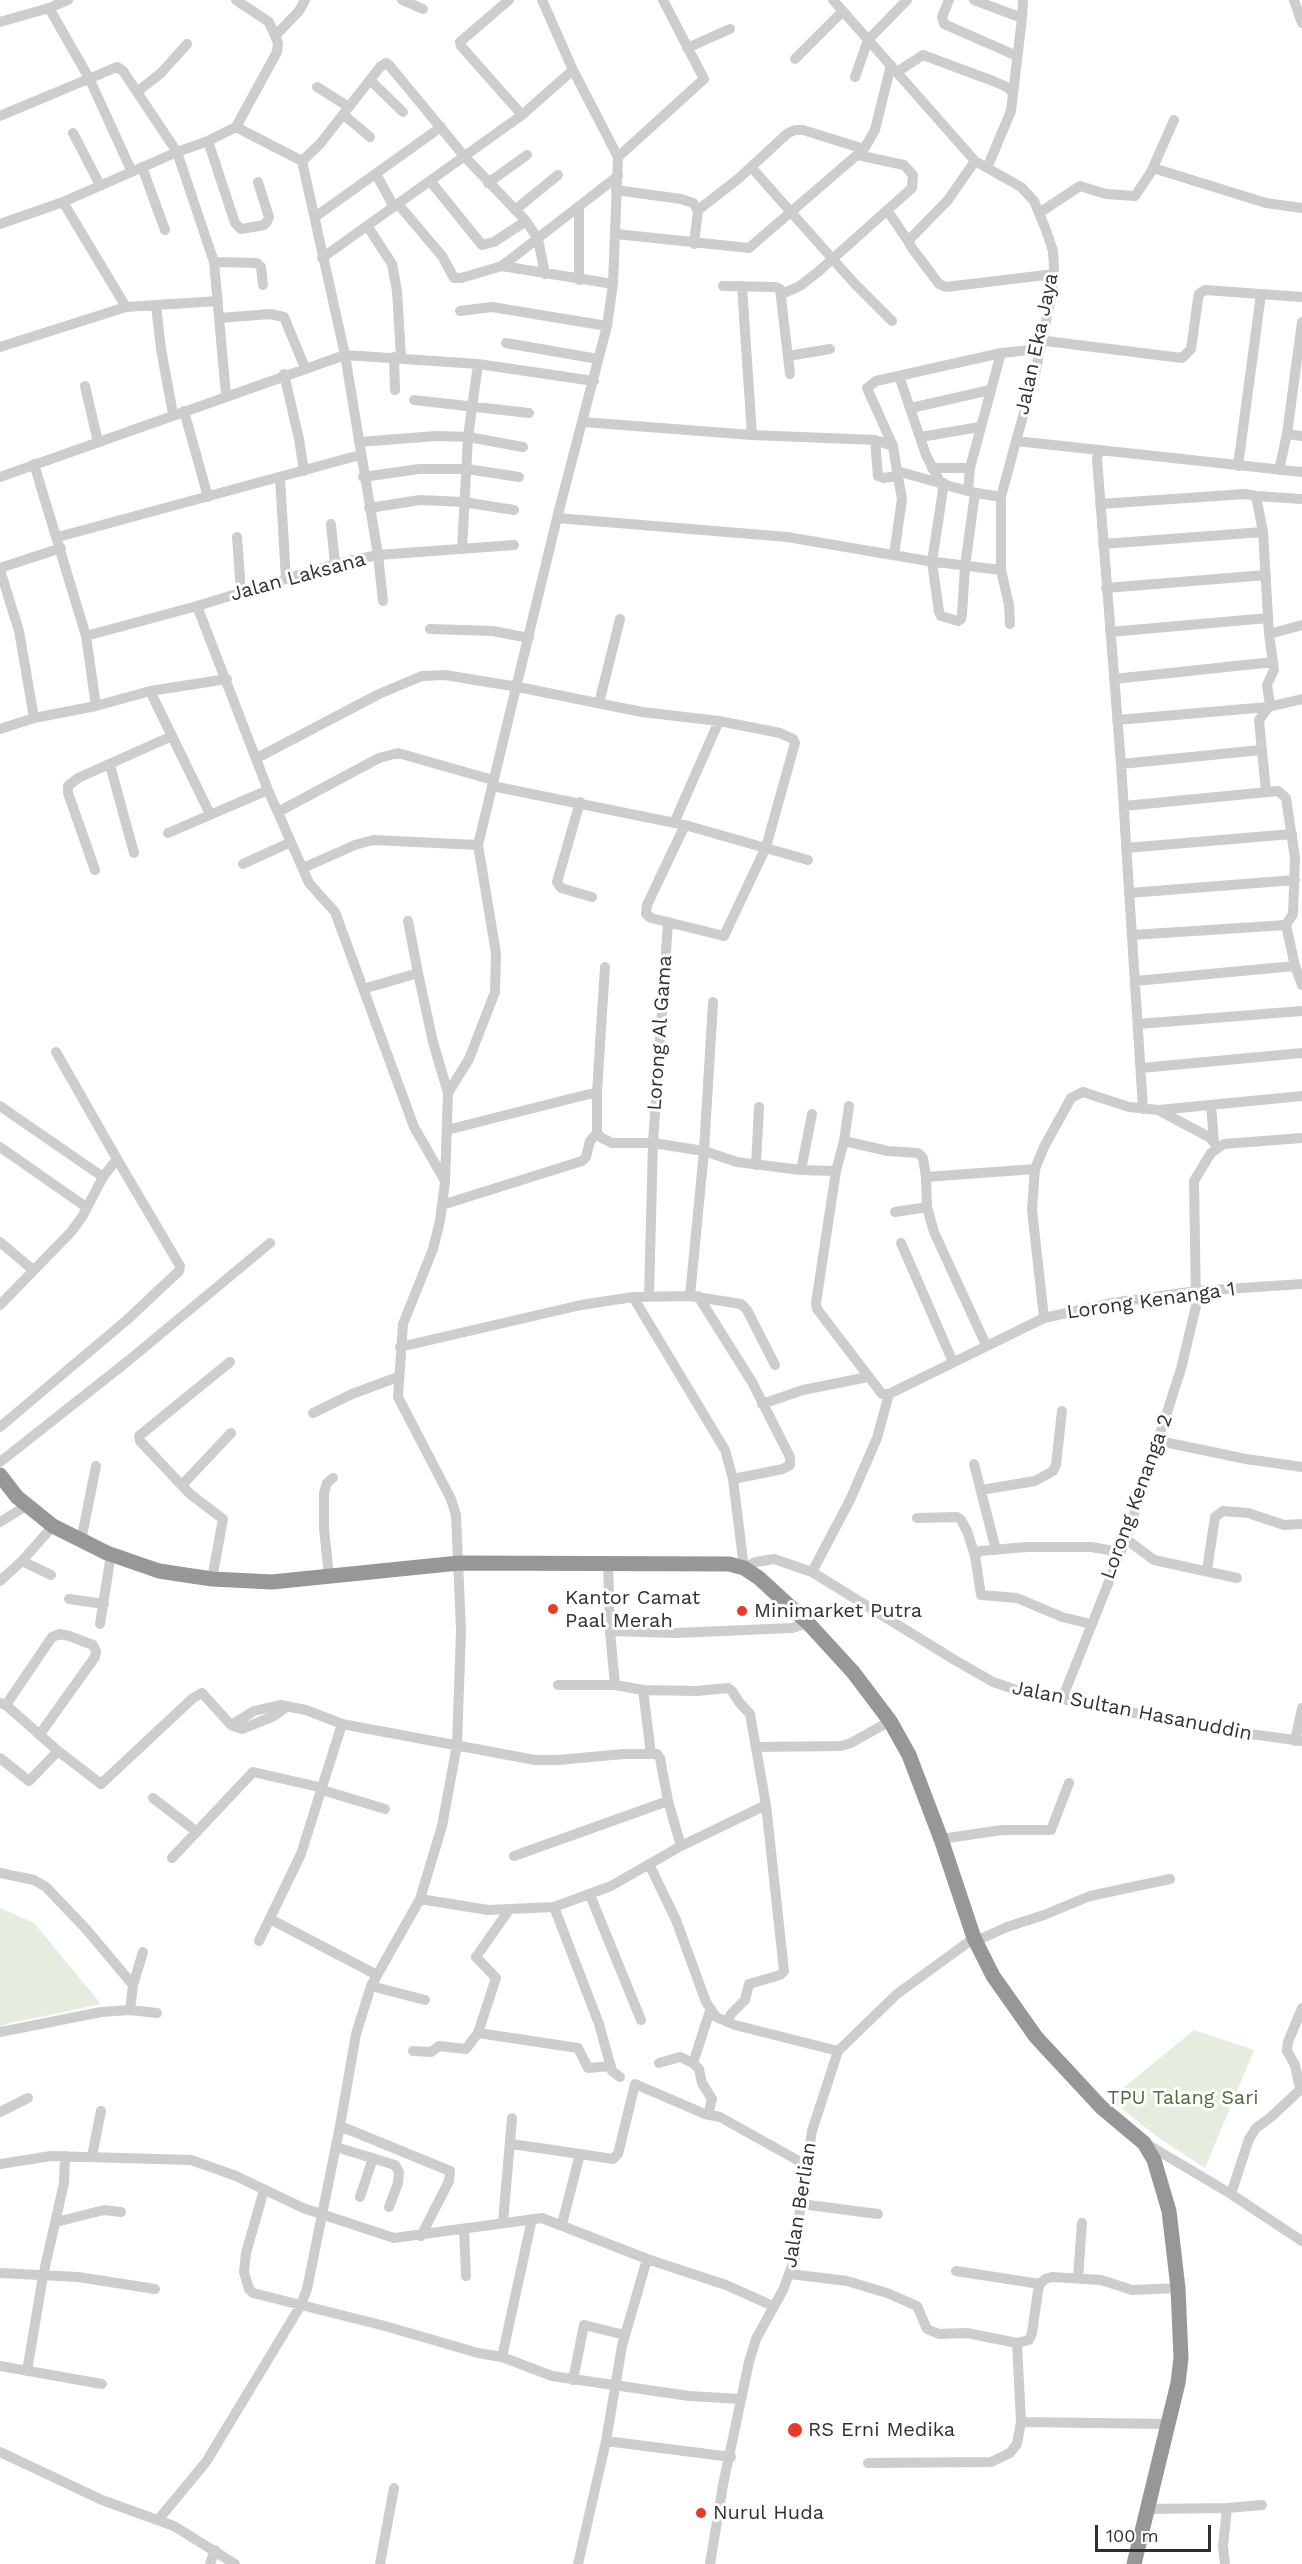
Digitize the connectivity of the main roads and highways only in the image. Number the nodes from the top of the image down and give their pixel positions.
1 (0, 1475) edge
2 (1134, 2564) edge

1 - 2 highway

